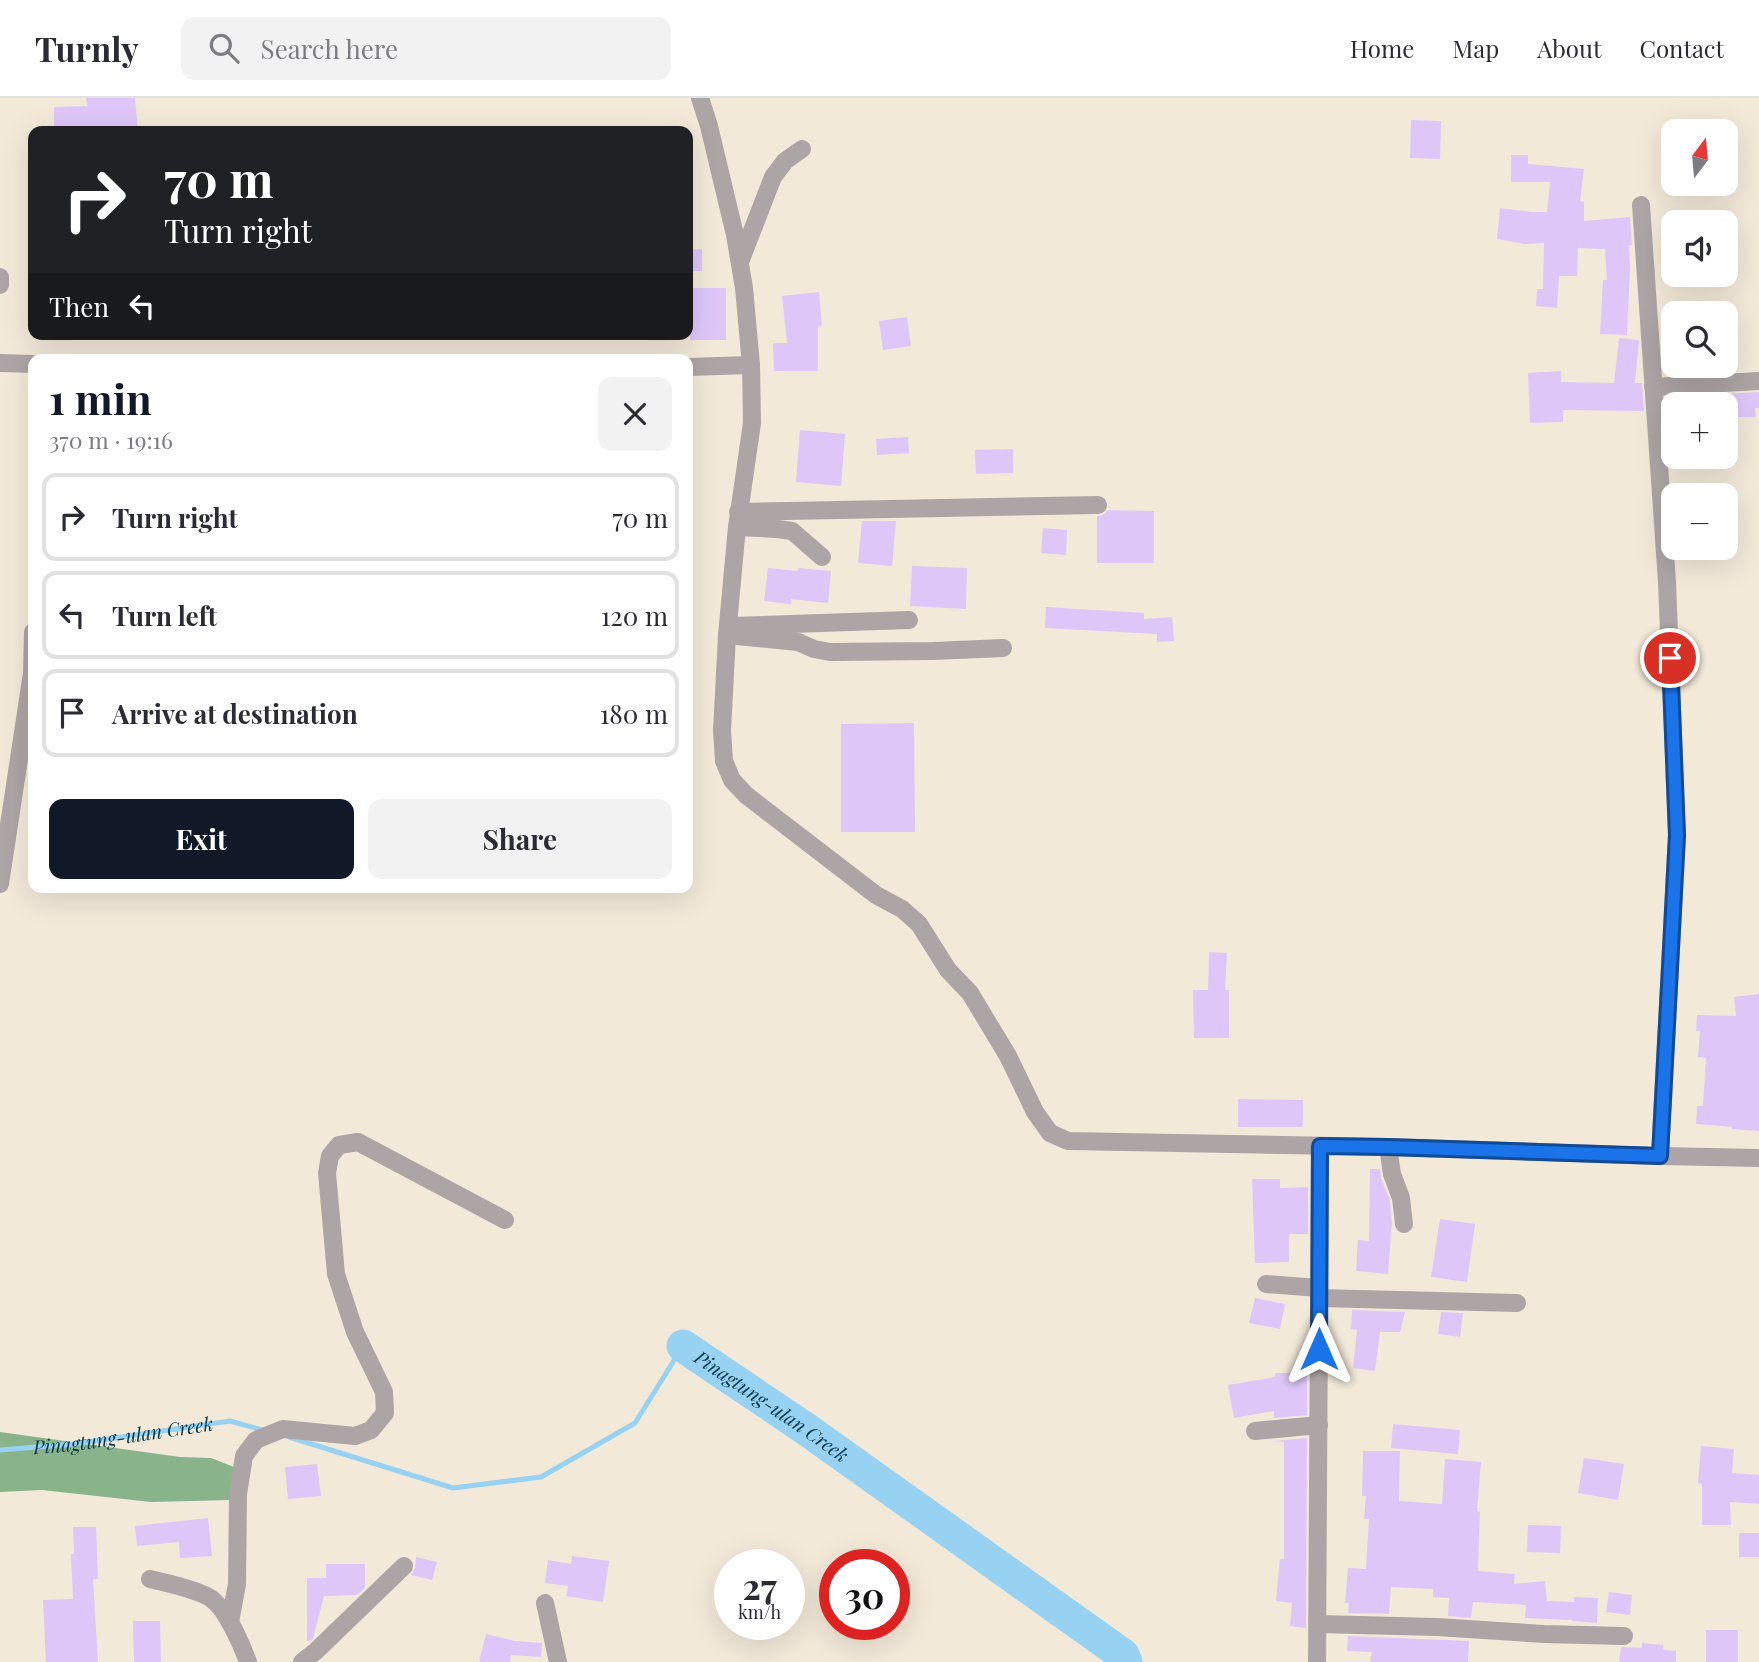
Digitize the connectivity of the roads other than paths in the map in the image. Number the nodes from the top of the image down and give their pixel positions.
1 (700, 98) edge
2 (802, 149) dead end
3 (1641, 205) dead end
4 (740, 262) junction
5 (0, 277) edge
6 (0, 285) edge
7 (0, 363) edge
8 (28, 364) edge
9 (751, 365) junction
10 (693, 367) edge
11 (1759, 380) edge
12 (1653, 387) junction
13 (1098, 505) dead end
14 (737, 519) junction
15 (822, 556) dead end
16 (909, 620) dead end
17 (727, 631) junction
18 (1003, 648) dead end
19 (28, 698) edge
20 (2, 859) edge
21 (0, 884) edge
22 (1320, 1146) junction
23 (1388, 1147) junction
24 (1660, 1156) junction
25 (1759, 1157) edge
26 (505, 1220) dead end
27 (1404, 1224) dead end
28 (1266, 1284) dead end
29 (1319, 1293) junction
30 (1517, 1303) dead end
31 (1319, 1425) junction
32 (1255, 1431) dead end
33 (404, 1566) dead end
34 (150, 1579) dead end
35 (545, 1603) dead end
36 (230, 1622) junction
37 (1318, 1624) junction
38 (1624, 1636) dead end
39 (248, 1662) edge
40 (302, 1662) edge
41 (558, 1662) edge
42 (1317, 1662) edge

1 - 4 street
2 - 4 street
3 - 12 street
4 - 9 street
5 - 6 street
7 - 8 street
9 - 10 street
9 - 14 street
11 - 12 street
12 - 24 street
13 - 14 street
14 - 15 street
14 - 17 street
16 - 17 street
17 - 18 street
17 - 22 street
19 - 20 street
20 - 21 street
22 - 23 street
22 - 29 street
23 - 24 street
23 - 27 street
24 - 25 street
26 - 36 street
28 - 29 street
29 - 30 street
29 - 31 street
31 - 32 street
31 - 37 street
33 - 40 street
34 - 36 street
35 - 41 street
36 - 39 street
37 - 38 street
37 - 42 street

